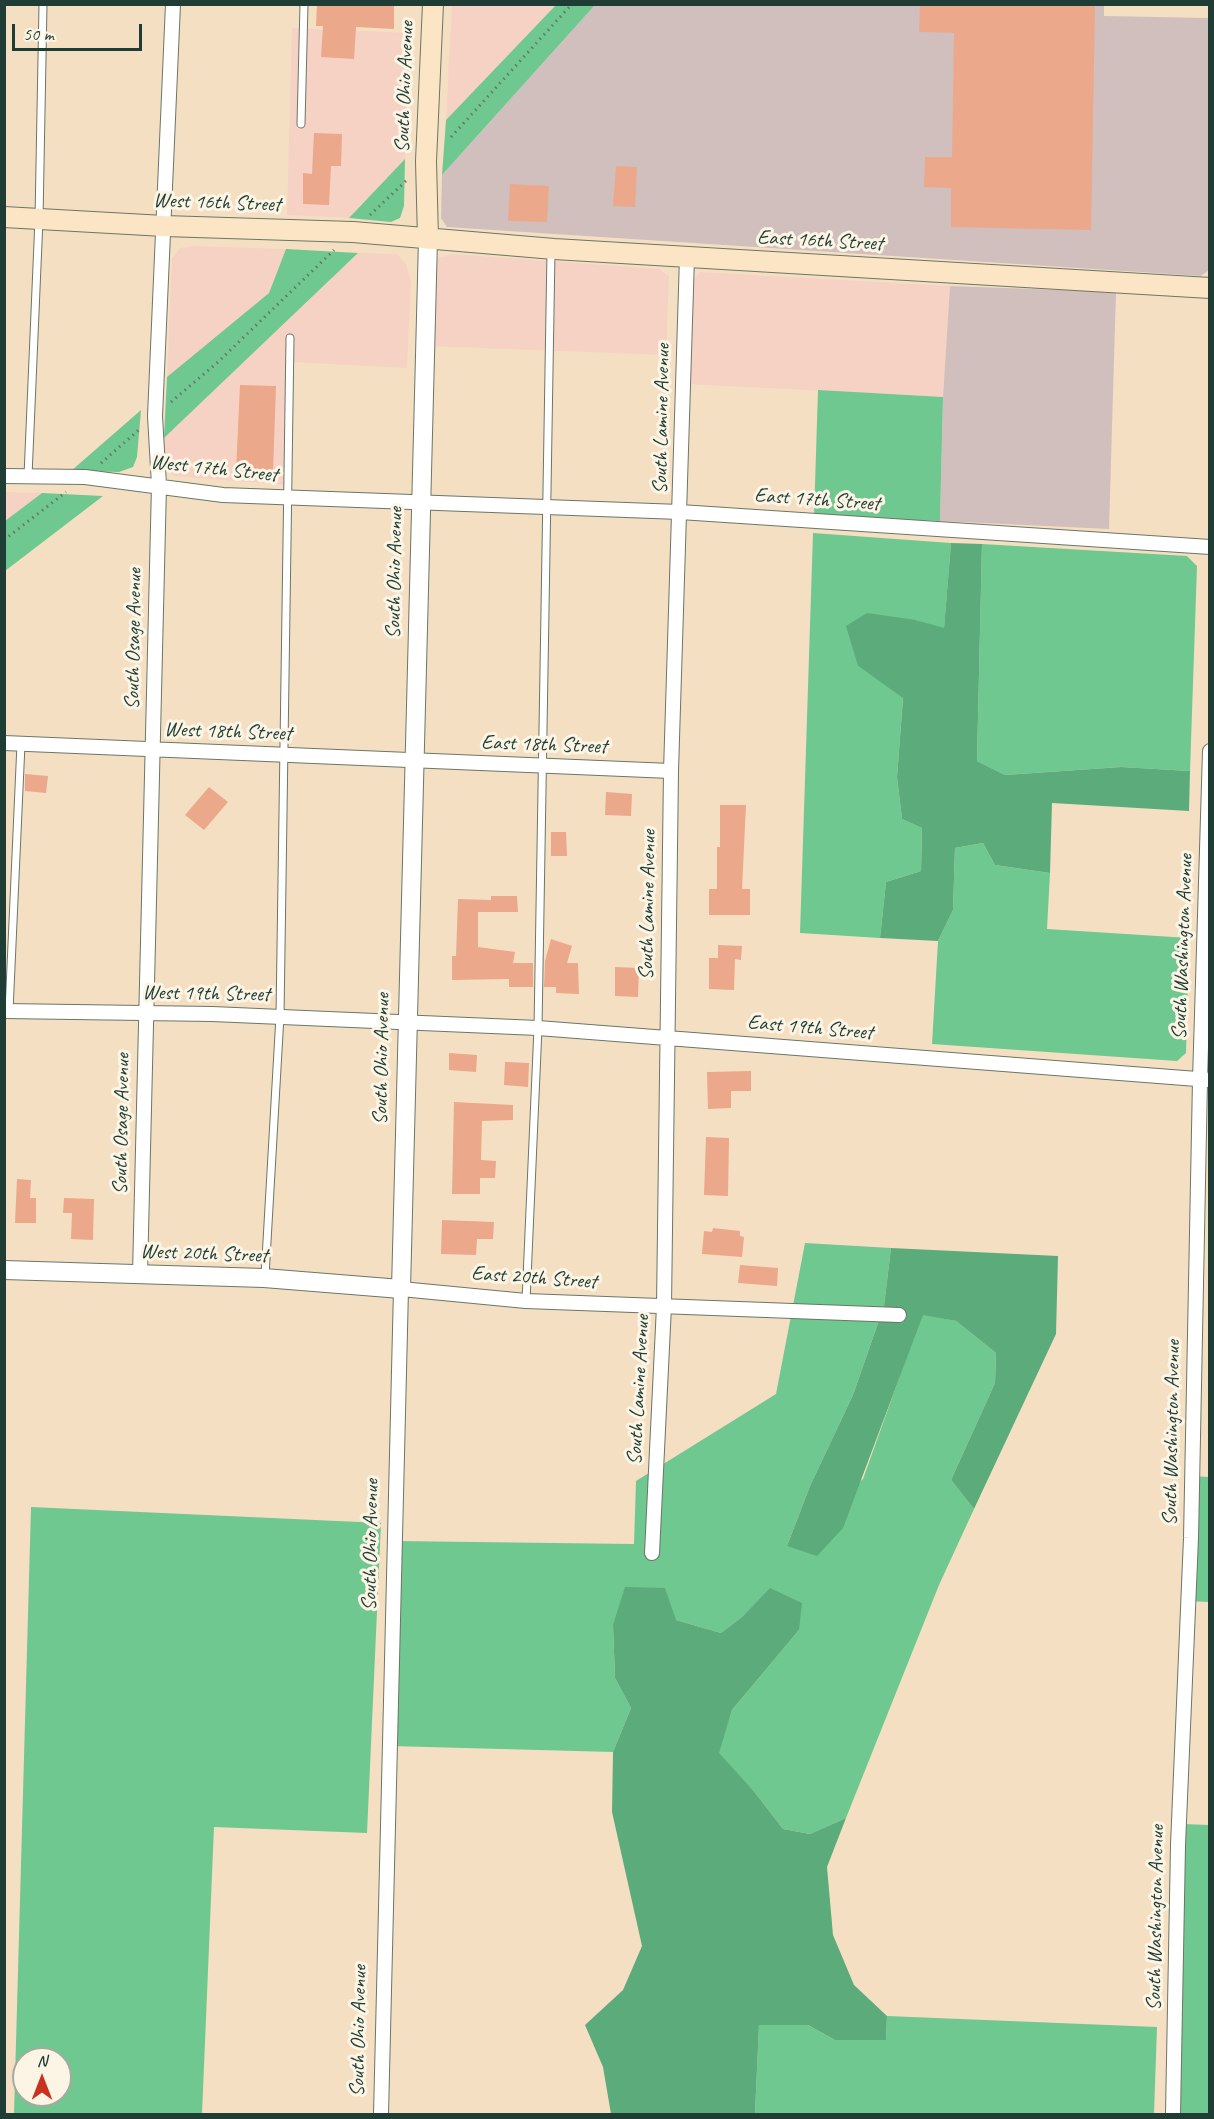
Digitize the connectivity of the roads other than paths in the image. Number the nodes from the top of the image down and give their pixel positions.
1 (44, 4) edge
2 (173, 4) edge
3 (304, 4) edge
4 (432, 4) edge
5 (302, 124) dead end
6 (4, 217) edge
7 (39, 219) junction
8 (164, 226) junction
9 (428, 239) junction
10 (551, 249) junction
11 (687, 257) junction
12 (1209, 288) edge
13 (290, 338) dead end
14 (4, 476) edge
15 (28, 476) junction
16 (159, 485) junction
17 (287, 497) junction
18 (421, 502) junction
19 (547, 507) junction
20 (680, 512) junction
21 (1209, 546) edge
22 (4, 743) edge
23 (21, 744) junction
24 (152, 749) junction
25 (1209, 752) edge
26 (284, 755) junction
27 (414, 760) junction
28 (543, 766) junction
29 (671, 771) junction
30 (7, 1011) edge
31 (146, 1013) junction
32 (280, 1017) junction
33 (407, 1021) junction
34 (538, 1028) junction
35 (667, 1037) junction
36 (1204, 1080) edge
37 (4, 1270) edge
38 (140, 1274) junction
39 (264, 1278) junction
40 (401, 1289) junction
41 (526, 1301) junction
42 (664, 1306) junction
43 (899, 1315) dead end
44 (1194, 1356) junction
45 (1209, 1356) edge
46 (652, 1553) dead end
47 (381, 2115) edge
48 (1173, 2115) edge

1 - 7 lane
2 - 8 street, South Osage Avenue
3 - 5 lane
4 - 9 main road, South Ohio Avenue
6 - 7 main road, West 16th Street
7 - 8 main road, West 16th Street
7 - 15 lane
8 - 9 main road, West 16th Street
8 - 16 street, South Osage Avenue
9 - 10 main road, East 16th Street
9 - 18 street, South Ohio Avenue
10 - 11 main road, East 16th Street
10 - 19 lane
11 - 12 main road, East 16th Street
11 - 20 street, South Lamine Avenue
13 - 17 lane
14 - 15 street, West 17th Street
15 - 16 street, West 17th Street
16 - 17 street, West 17th Street
16 - 24 street, South Osage Avenue
17 - 18 street, West 17th Street
17 - 26 lane
18 - 19 street, East 17th Street
18 - 27 street, South Ohio Avenue
19 - 20 street, East 17th Street
19 - 28 lane
20 - 21 street, East 17th Street
20 - 29 street, South Lamine Avenue
22 - 23 street, West 18th Street
23 - 24 street, West 18th Street
23 - 30 lane
24 - 26 street, West 18th Street
24 - 31 street, South Osage Avenue
25 - 36 street, South Washington Avenue
26 - 27 street, West 18th Street
26 - 32 lane
27 - 28 street, East 18th Street
27 - 33 street, South Ohio Avenue
28 - 29 street, East 18th Street
28 - 34 lane
29 - 35 street, South Lamine Avenue
30 - 31 street, West 19th Street
31 - 32 street, West 19th Street
31 - 38 street, South Osage Avenue
32 - 33 street, West 19th Street
32 - 39 lane
33 - 34 street, East 19th Street
33 - 40 street, South Ohio Avenue
34 - 35 street, East 19th Street
34 - 41 lane
35 - 36 street, East 19th Street
35 - 42 street, South Lamine Avenue
36 - 44 street, South Washington Avenue
37 - 38 street, West 20th Street
38 - 39 street, West 20th Street
39 - 40 street, West 20th Street
40 - 41 street, East 20th Street
40 - 47 street, South Ohio Avenue
41 - 42 street, East 20th Street
42 - 43 street, East 20th Street
42 - 46 street, South Lamine Avenue
44 - 45 street
44 - 48 street, South Washington Avenue

